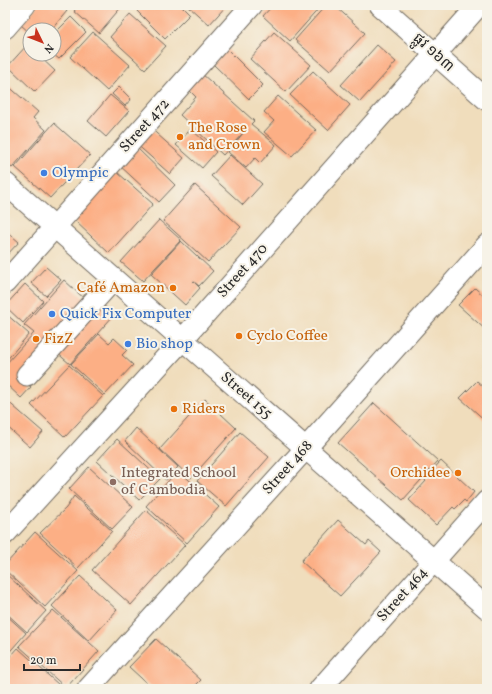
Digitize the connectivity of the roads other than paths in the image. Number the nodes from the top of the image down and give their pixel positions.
1 (25, 5) edge
2 (252, 5) edge
3 (380, 5) edge
4 (479, 5) edge
5 (5, 28) edge
6 (436, 55) junction
7 (487, 100) edge
8 (5, 183) edge
9 (55, 227) junction
10 (487, 246) edge
11 (114, 279) junction
12 (5, 283) edge
13 (182, 340) junction
14 (27, 375) dead end
15 (306, 448) junction
16 (487, 501) edge
17 (5, 534) edge
18 (434, 561) junction
19 (487, 608) edge
20 (88, 689) edge
21 (320, 689) edge

1 - 5 street
2 - 9 street, Street 472
3 - 6 street, ផ្លូវ ១៦៣
4 - 6 street, Street 470
6 - 7 street, ផ្លូវ ១៦៣
6 - 13 street, Street 470
8 - 9 street, Street 155
9 - 11 street, Street 155
9 - 12 street, Street 472
10 - 15 street, Street 468
11 - 13 street, Street 155
11 - 14 street
13 - 15 street, Street 155
13 - 17 street, Street 470
15 - 18 street, Street 155
15 - 20 street, Street 468
16 - 18 street, Street 464
18 - 19 street, Street 155
18 - 21 street, Street 464

